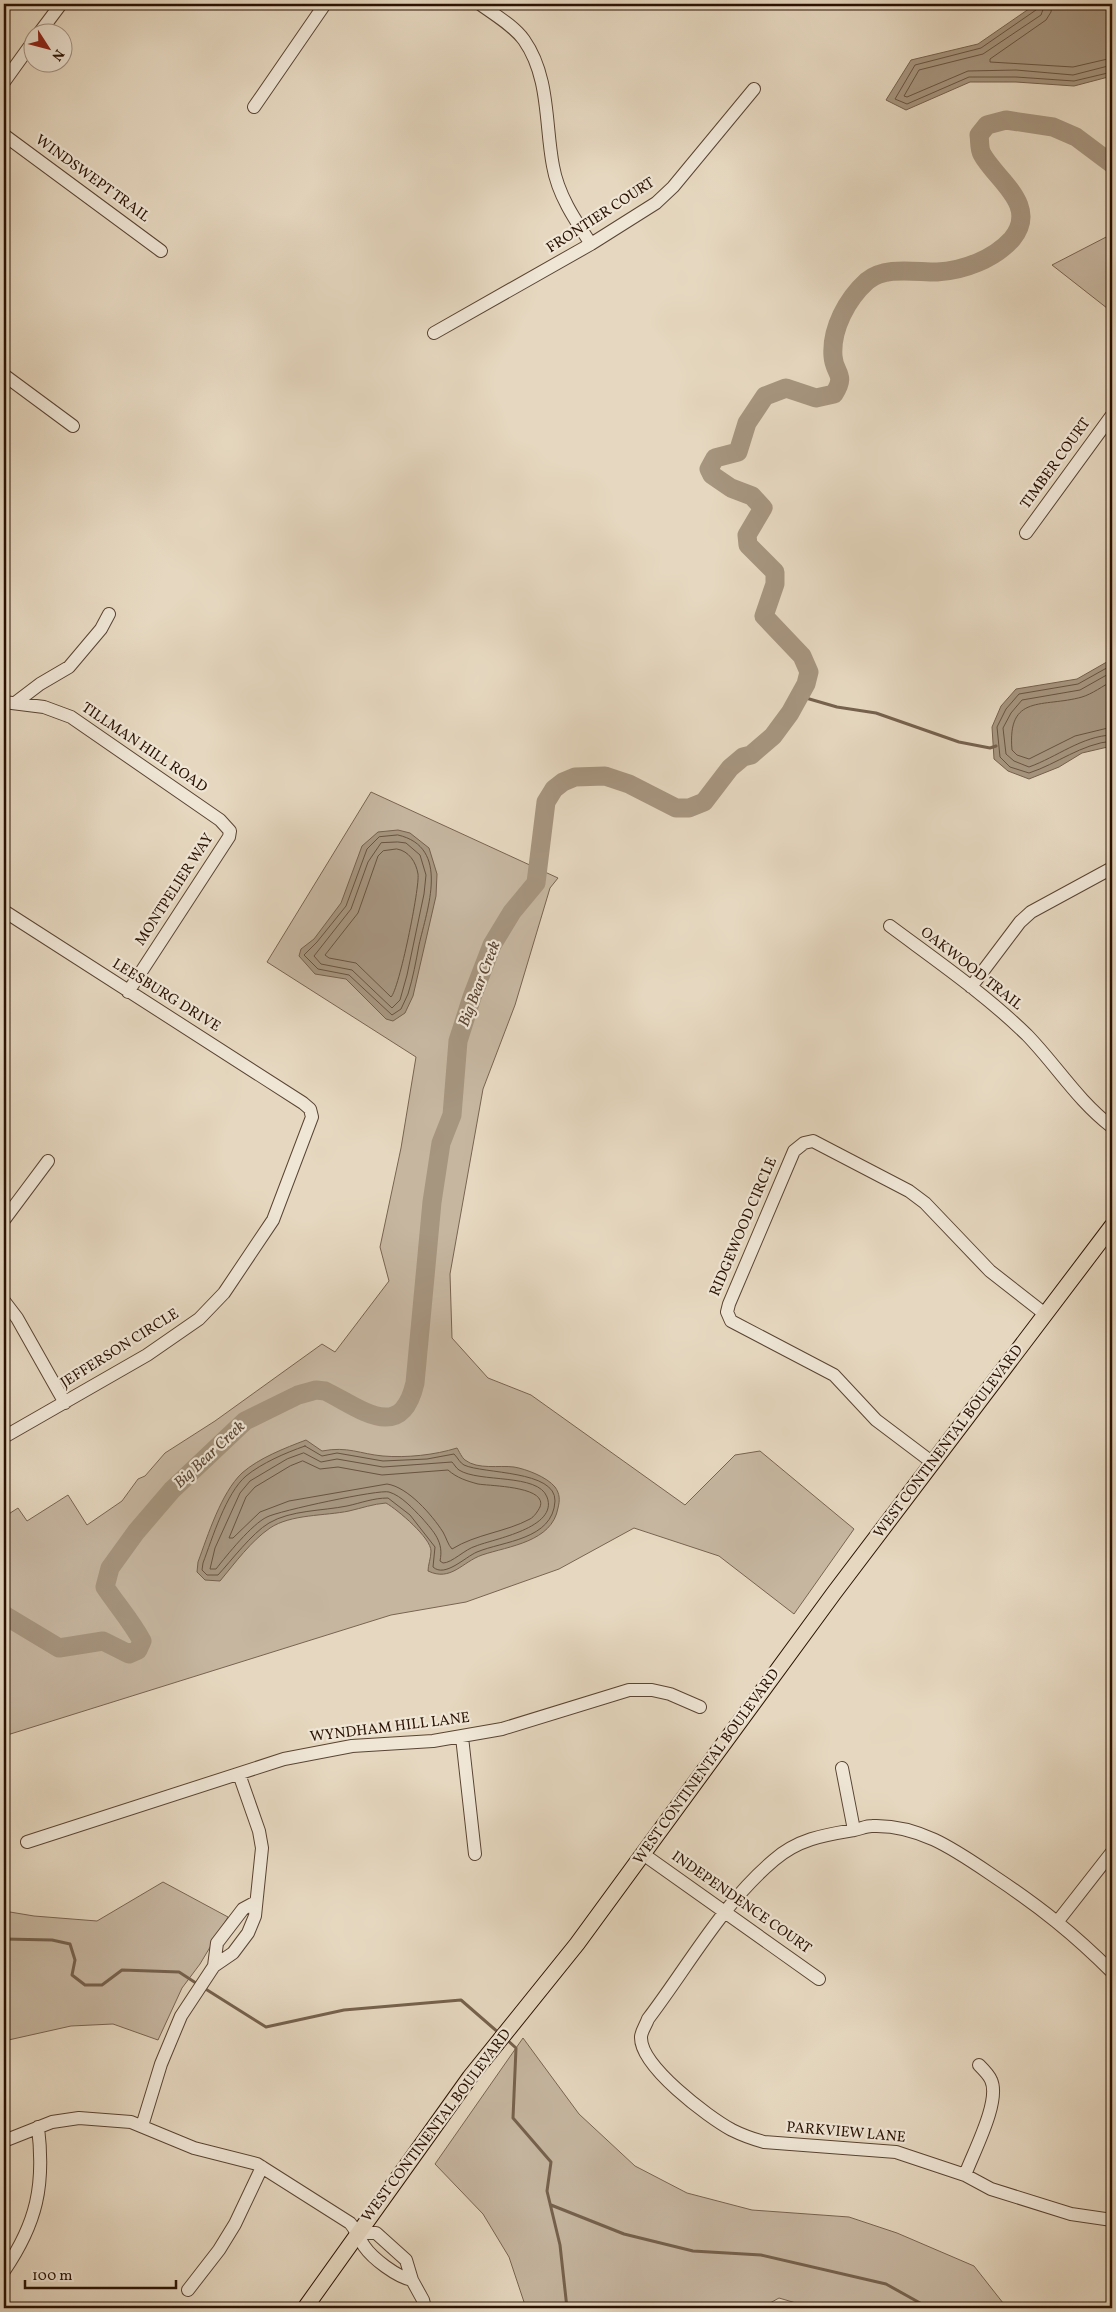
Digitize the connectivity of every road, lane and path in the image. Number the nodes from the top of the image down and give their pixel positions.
1 (61, 4) edge
2 (324, 4) edge
3 (480, 4) edge
4 (48, 22) edge
5 (22, 57) edge
6 (4, 82) edge
7 (754, 89) dead end
8 (254, 107) dead end
9 (4, 135) edge
10 (591, 244) junction
11 (161, 250) dead end
12 (434, 333) dead end
13 (5, 380) edge
14 (1111, 418) edge
15 (73, 426) dead end
16 (1026, 533) dead end
17 (109, 614) dead end
18 (9, 703) edge
19 (230, 831) joint
20 (1112, 868) edge
21 (4, 911) edge
22 (890, 926) dead end
23 (972, 987) junction
24 (128, 992) junction
25 (310, 1109) joint
26 (1112, 1127) edge
27 (48, 1161) dead end
28 (4, 1220) edge
29 (1112, 1226) edge
30 (4, 1301) edge
31 (1045, 1314) junction
32 (65, 1403) junction
33 (4, 1438) edge
34 (933, 1463) junction
35 (700, 1707) dead end
36 (462, 1737) junction
37 (842, 1768) dead end
38 (239, 1774) junction
39 (854, 1830) junction
40 (28, 1842) dead end
41 (1112, 1852) edge
42 (475, 1854) dead end
43 (643, 1854) junction
44 (256, 1902) junction
45 (724, 1912) junction
46 (1058, 1921) junction
47 (214, 1966) junction
48 (1112, 1972) edge
49 (819, 1979) dead end
50 (979, 2065) dead end
51 (142, 2126) junction
52 (38, 2127) junction
53 (4, 2141) edge
54 (262, 2167) junction
55 (965, 2174) junction
56 (1112, 2220) edge
57 (358, 2233) junction
58 (4, 2271) edge
59 (412, 2280) junction
60 (188, 2290) dead end
61 (305, 2308) edge
62 (425, 2308) edge

1 - 4 street
2 - 8 street
3 - 10 street
5 - 6 street
7 - 10 street, FRONTIER COURT
9 - 11 street, WINDSWEPT TRAIL
10 - 12 street, FRONTIER COURT
13 - 15 street
14 - 16 street, TIMBER COURT
17 - 18 street
18 - 19 street, TILLMAN HILL ROAD
19 - 24 street, MONTPELIER WAY
20 - 23 street
21 - 24 street, LEESBURG DRIVE
22 - 23 street, OAKWOOD TRAIL
23 - 26 street, OAKWOOD TRAIL
24 - 25 street, LEESBURG DRIVE
25 - 32 street, JEFFERSON CIRCLE
27 - 28 street
29 - 31 main road, WEST CONTINENTAL BOULEVARD
30 - 32 street
31 - 34 main road, WEST CONTINENTAL BOULEVARD
31 - 34 street, RIDGEWOOD CIRCLE
32 - 33 street, JEFFERSON CIRCLE
34 - 43 main road, WEST CONTINENTAL BOULEVARD
35 - 36 street, WYNDHAM HILL LANE
36 - 38 street, WYNDHAM HILL LANE
36 - 42 street
37 - 39 street
38 - 40 street, WYNDHAM HILL LANE
38 - 44 street
39 - 45 street
39 - 46 street
41 - 46 street
43 - 45 street, INDEPENDENCE COURT
43 - 57 main road, WEST CONTINENTAL BOULEVARD
44 - 47 street
44 - 47 street
45 - 49 street, INDEPENDENCE COURT
45 - 55 street, PARKVIEW LANE
46 - 48 street
47 - 51 street
50 - 55 street
51 - 52 street
51 - 54 street
52 - 53 street
52 - 58 street
54 - 57 street
54 - 60 street
55 - 56 street, PARKVIEW LANE
57 - 59 street
57 - 59 street
57 - 61 main road, WEST CONTINENTAL BOULEVARD
59 - 62 street

